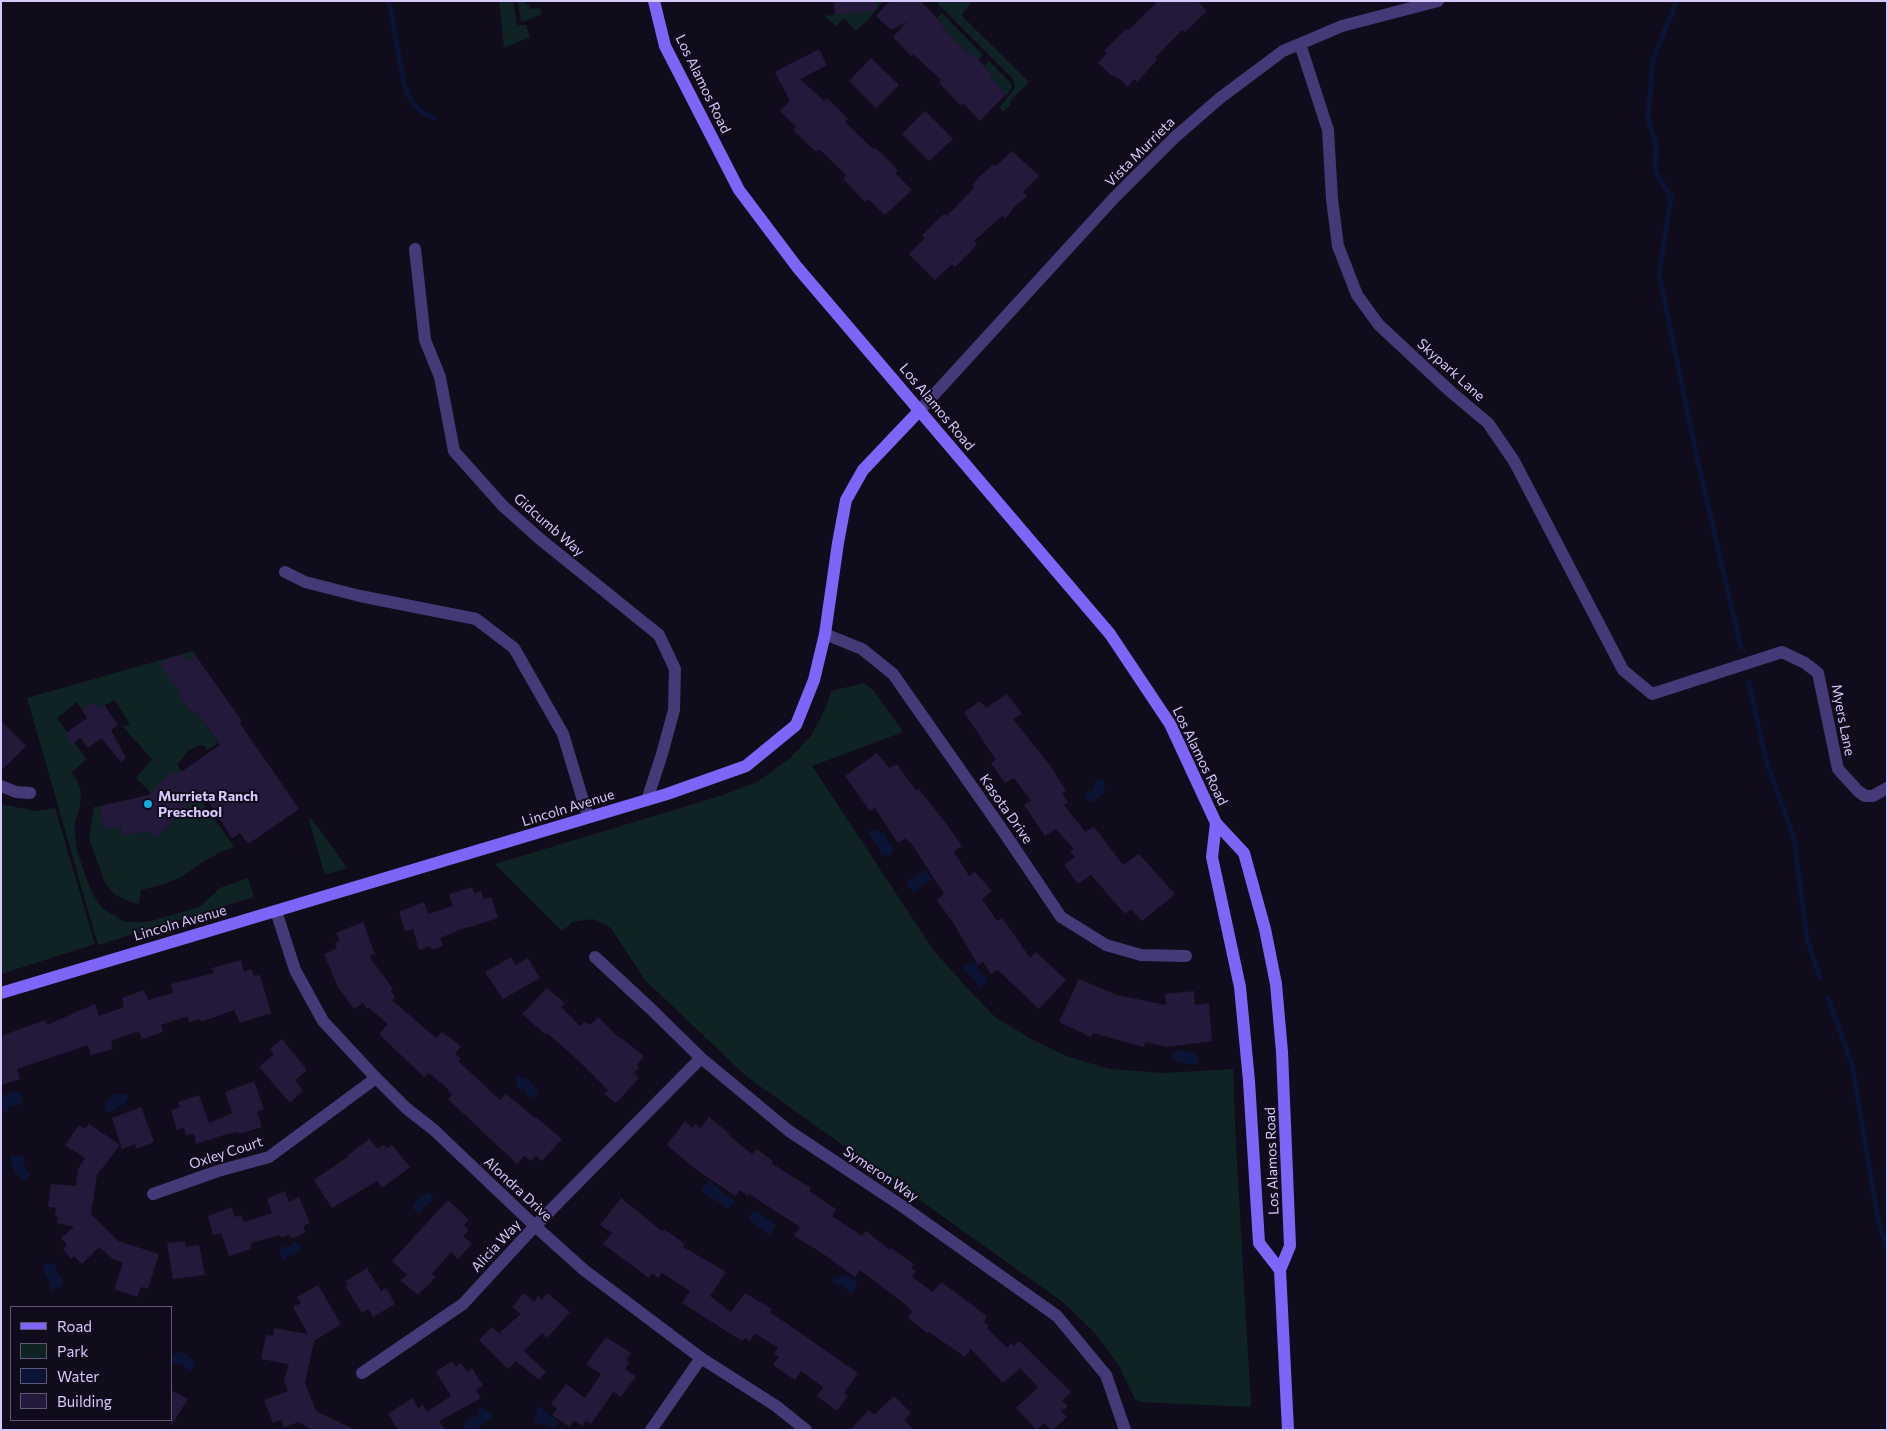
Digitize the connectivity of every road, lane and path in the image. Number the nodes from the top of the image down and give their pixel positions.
1 (654, 1) edge
2 (1438, 1) edge
3 (1300, 44) junction
4 (414, 249) dead end
5 (920, 410) junction
6 (285, 572) dead end
7 (825, 634) junction
8 (1782, 652) joint
9 (1, 786) edge
10 (1887, 788) edge
11 (30, 793) dead end
12 (647, 800) junction
13 (588, 818) junction
14 (1216, 823) junction
15 (276, 911) junction
16 (1186, 956) dead end
17 (595, 957) dead end
18 (1, 993) edge
19 (701, 1058) junction
20 (376, 1078) junction
21 (153, 1194) dead end
22 (535, 1226) junction
23 (1280, 1270) junction
24 (702, 1358) junction
25 (362, 1373) dead end
26 (651, 1430) edge
27 (806, 1430) edge
28 (1125, 1430) edge
29 (1288, 1430) edge

1 - 5 main road, Los Alamos Road
2 - 3 street, Vista Murrieta
3 - 5 street, Vista Murrieta
3 - 8 street, Skypark Lane
4 - 12 street, Gidcumb Way
5 - 7 main road, Lincoln Avenue
5 - 14 main road, Los Alamos Road
6 - 13 street
7 - 12 main road, Lincoln Avenue
7 - 16 street, Kasota Drive
8 - 10 street, Myers Lane
9 - 11 street
12 - 13 main road, Lincoln Avenue
13 - 15 main road, Lincoln Avenue
14 - 23 main road, Los Alamos Road
14 - 23 main road, Los Alamos Road
15 - 18 main road, Lincoln Avenue
15 - 20 street, Alondra Drive
17 - 19 street, Symeron Way
19 - 22 street, Alicia Way
19 - 28 street, Symeron Way
20 - 21 street, Oxley Court
20 - 22 street, Alondra Drive
22 - 24 street, Alondra Drive
22 - 25 street, Alicia Way
23 - 29 main road, Los Alamos Road
24 - 26 street
24 - 27 street, Alondra Drive

